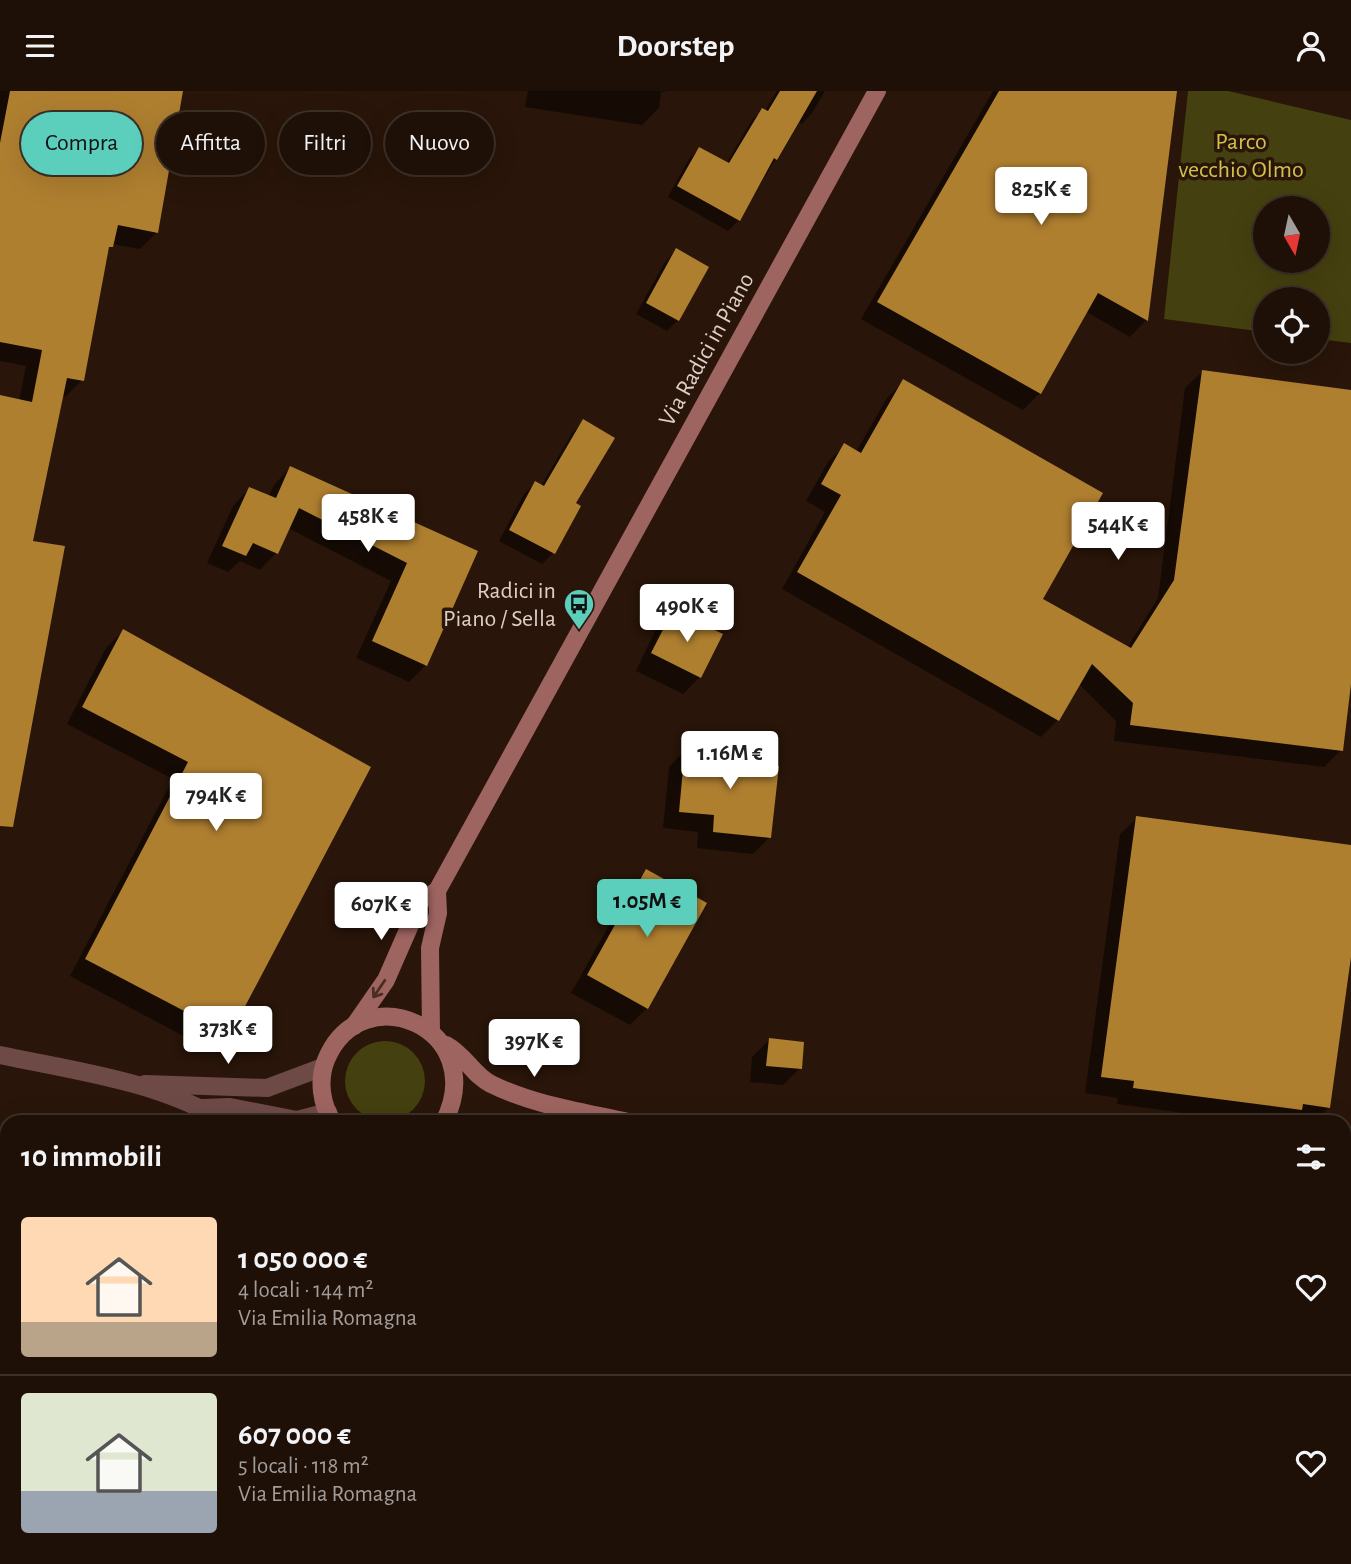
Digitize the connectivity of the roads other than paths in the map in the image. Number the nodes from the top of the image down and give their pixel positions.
1 (877, 91) edge
2 (437, 891) junction
3 (354, 1026) junction
4 (437, 1037) junction
5 (0, 1055) edge
6 (323, 1067) junction
7 (136, 1084) junction
8 (202, 1108) junction
9 (214, 1115) edge
10 (271, 1115) edge
11 (329, 1115) edge
12 (447, 1115) edge
13 (595, 1115) edge

1 - 2 street, Via Radici in Piano
2 -> 3 street
2 - 4 street
3 - 4 street
3 - 6 street
4 - 12 street
4 - 13 street
5 - 7 street
6 - 7 street
6 - 11 street
7 - 8 street
8 - 9 street
8 - 10 street

